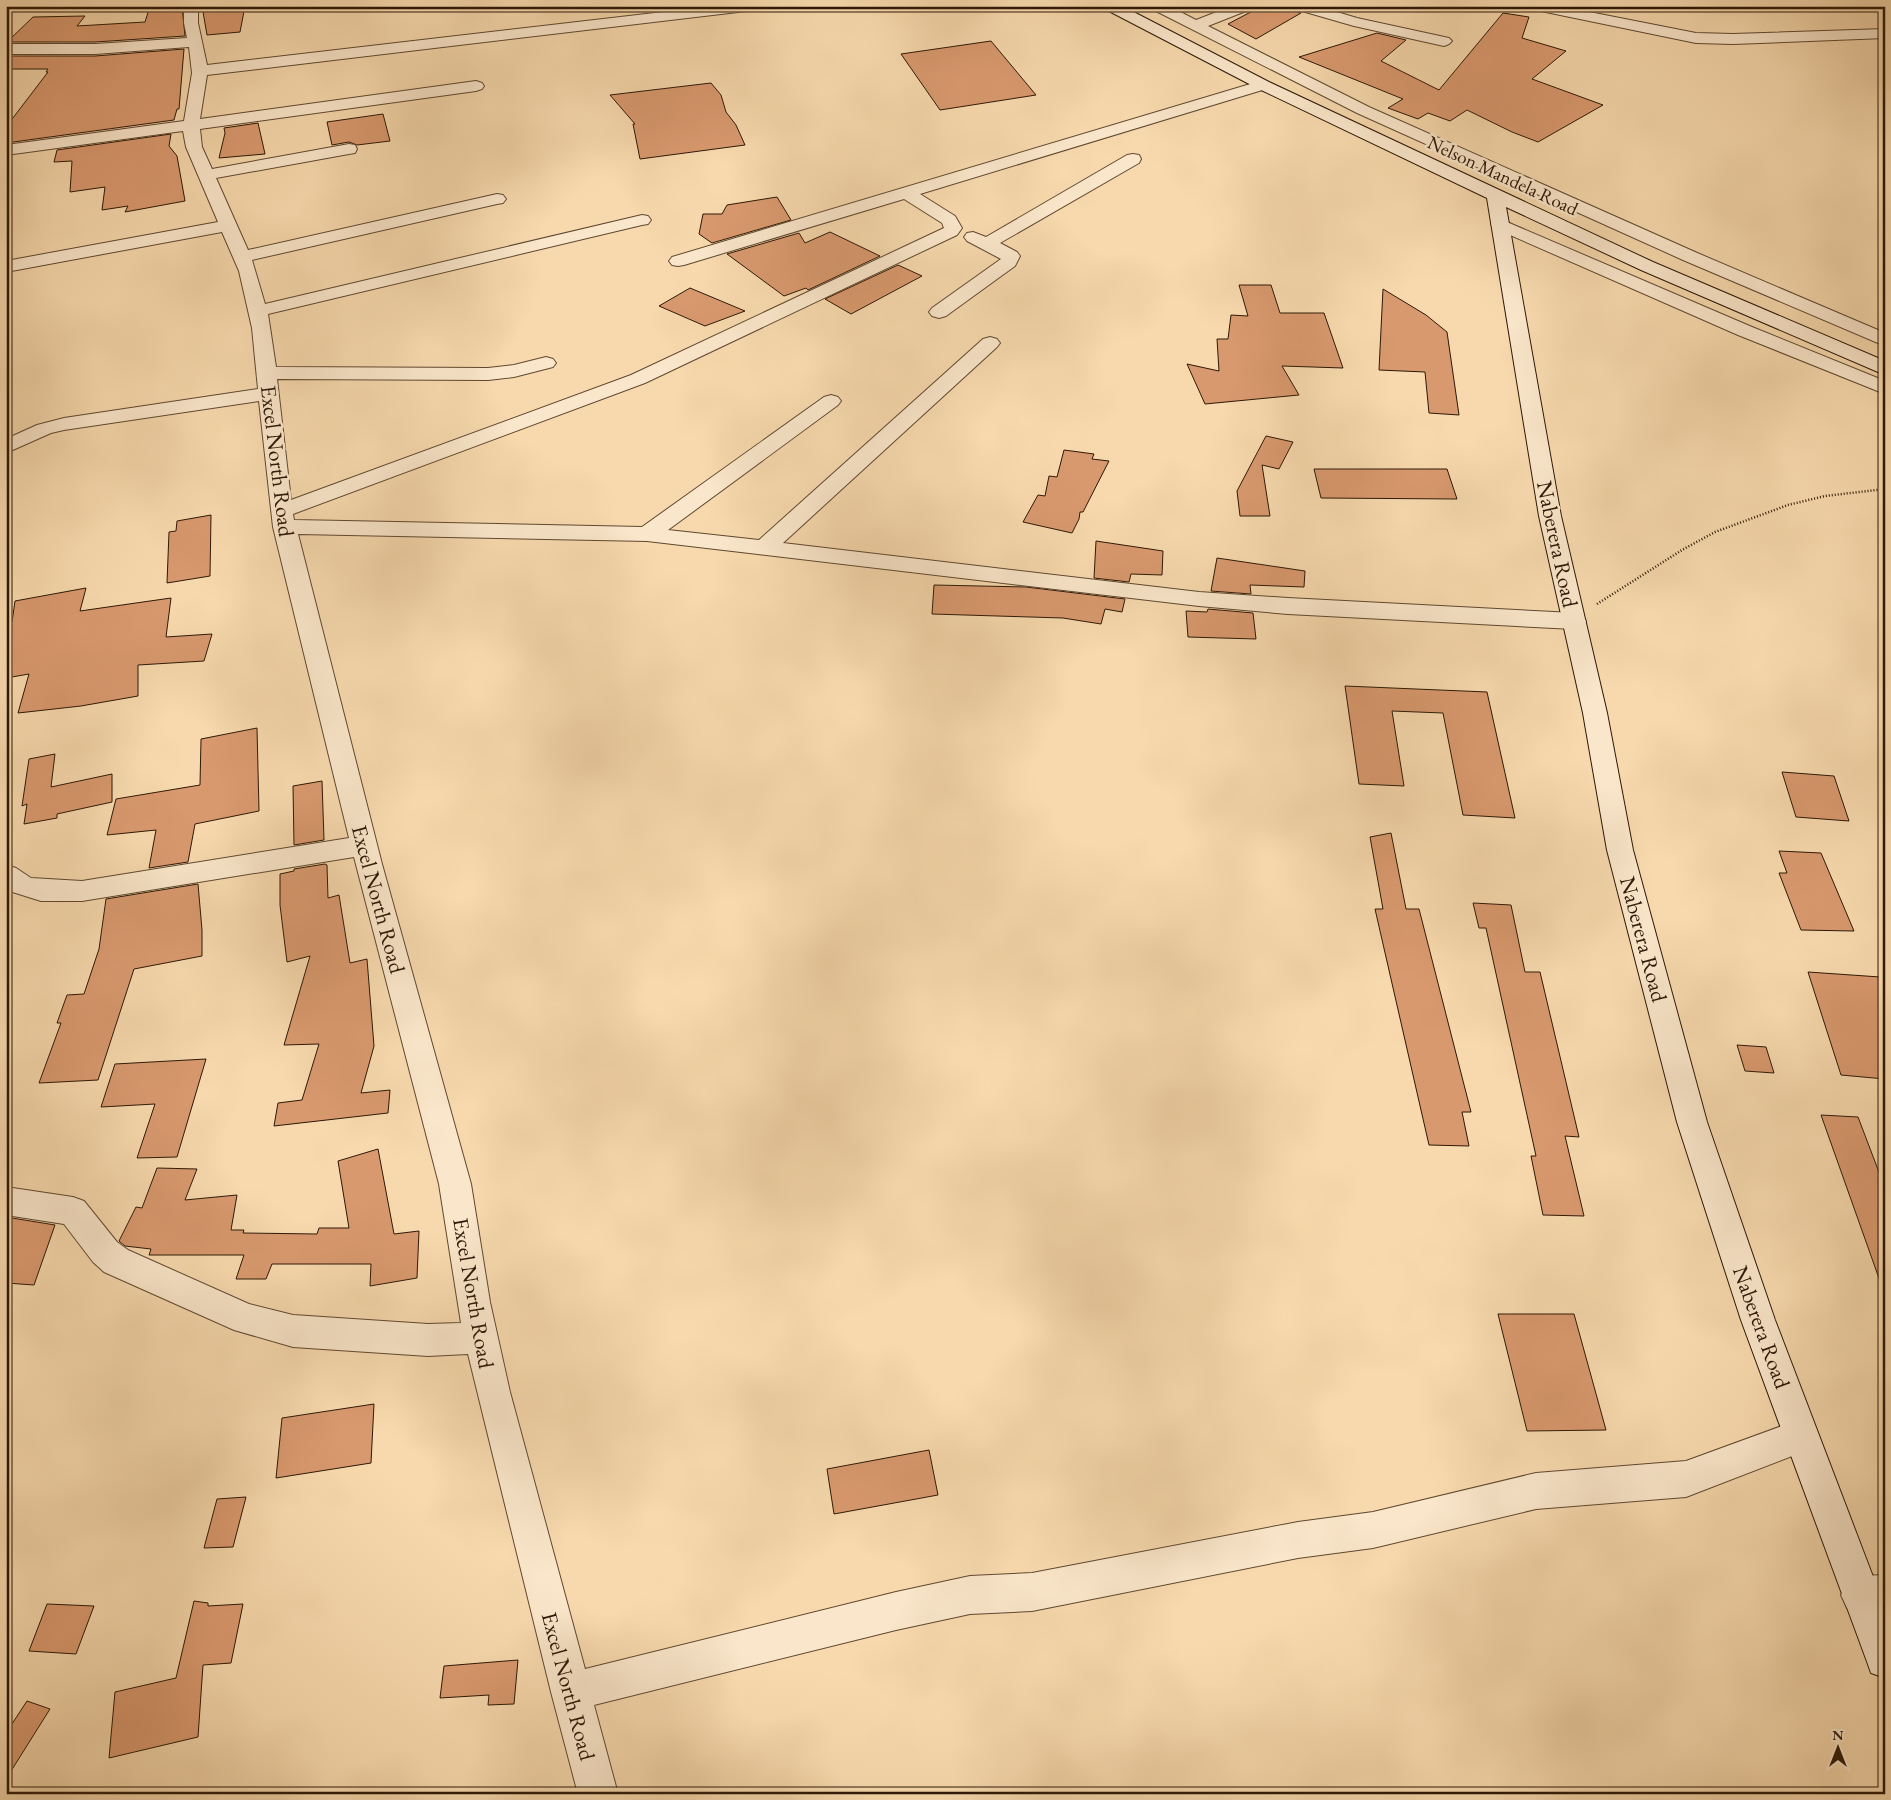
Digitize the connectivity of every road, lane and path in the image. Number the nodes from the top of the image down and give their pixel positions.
1 (191, 6) edge
2 (755, 6) edge
3 (1110, 6) edge
4 (1157, 6) edge
5 (1246, 6) edge
6 (1300, 6) edge
7 (1536, 6) edge
8 (1196, 25) junction
9 (1885, 33) edge
10 (1444, 41) dead end
11 (194, 42) junction
12 (6, 49) edge
13 (200, 70) junction
14 (1263, 85) junction
15 (476, 86) dead end
16 (191, 126) junction
17 (349, 149) dead end
18 (6, 150) edge
19 (1132, 159) dead end
20 (207, 175) junction
21 (907, 193) junction
22 (1495, 195) junction
23 (497, 199) dead end
24 (642, 220) dead end
25 (1500, 224) junction
26 (229, 226) junction
27 (953, 228) junction
28 (986, 244) junction
29 (242, 257) junction
30 (678, 261) dead end
31 (6, 267) edge
32 (258, 311) junction
33 (939, 312) dead end
34 (1885, 340) edge
35 (990, 343) dead end
36 (1849, 354) junction
37 (546, 362) dead end
38 (1885, 368) edge
39 (268, 384) junction
40 (1885, 388) edge
41 (831, 401) dead end
42 (6, 447) edge
43 (1885, 489) edge
44 (282, 519) junction
45 (647, 534) junction
46 (765, 547) junction
47 (1574, 621) junction
48 (365, 845) junction
49 (6, 875) edge
50 (6, 1201) edge
51 (481, 1338) junction
52 (1801, 1436) junction
53 (1873, 1594) edge
54 (1885, 1659) edge
55 (570, 1692) junction
56 (598, 1794) edge

1 - 11 street, Excel North Road
2 - 13 street
3 - 14 street, Nelson Mandela Road
4 - 8 street
5 - 8 street
6 - 10 street
7 - 9 street
8 - 34 street
11 - 12 street
11 - 13 street, Excel North Road
13 - 16 street, Excel North Road
14 - 21 street
14 - 22 street, Nelson Mandela Road
15 - 16 street
16 - 18 street
16 - 20 street, Excel North Road
17 - 20 street
19 - 28 street
20 - 26 street, Excel North Road
21 - 27 street
21 - 30 street
22 - 25 street, Naberera Road
22 - 36 street, Nelson Mandela Road
23 - 29 street
24 - 32 street
25 - 40 street
25 - 47 street, Naberera Road
26 - 29 street, Excel North Road
26 - 31 street
27 - 28 street
27 - 44 street
28 - 33 street
29 - 32 street, Excel North Road
32 - 39 street, Excel North Road
34 - 36 street
35 - 46 street
36 - 38 street, Nelson Mandela Road
37 - 39 street
39 - 42 street
39 - 44 street, Excel North Road
41 - 45 street
43 - 47 path
44 - 45 street
44 - 48 street, Excel North Road
45 - 46 street
46 - 47 street
47 - 52 street, Naberera Road
48 - 49 street
48 - 51 street, Excel North Road
50 - 51 street
51 - 55 street, Excel North Road
52 - 53 street, Naberera Road
52 - 55 street
53 - 54 street, Naberera Road
55 - 56 street, Excel North Road

